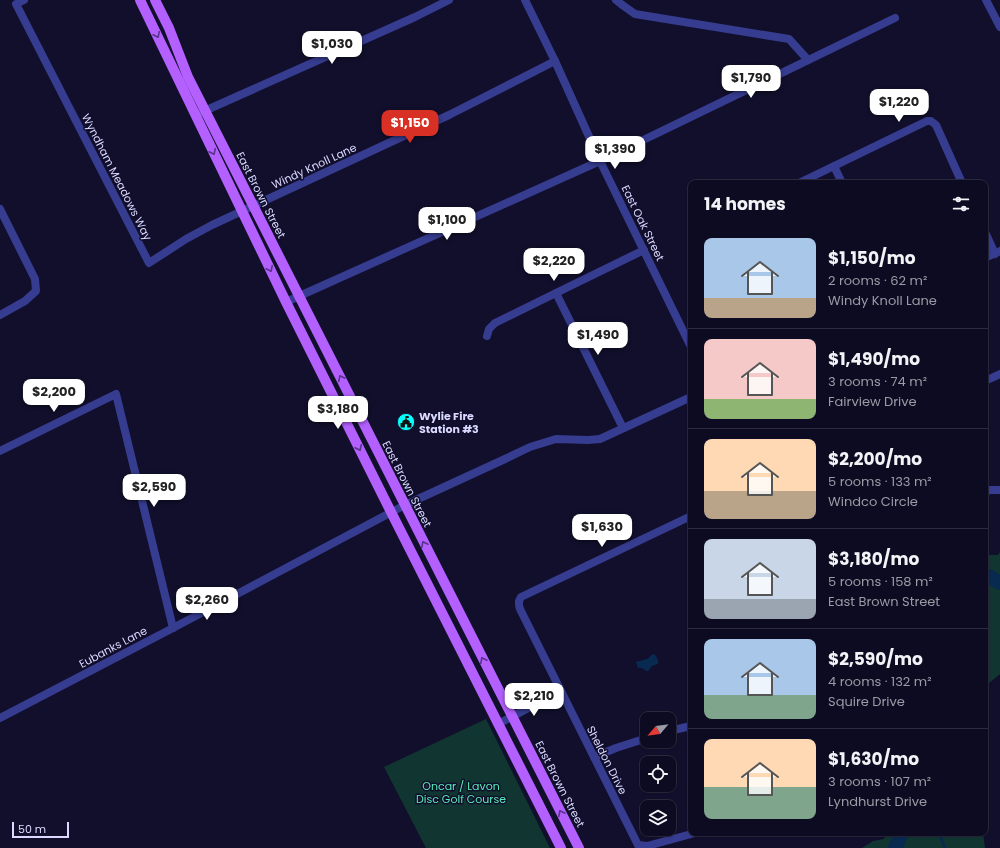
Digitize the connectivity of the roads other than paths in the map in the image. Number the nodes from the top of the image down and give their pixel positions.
1 (24, 0) edge
2 (140, 0) edge
3 (154, 0) edge
4 (449, 0) edge
5 (525, 0) edge
6 (616, 0) edge
7 (986, 0) edge
8 (894, 18) dead end
9 (1000, 27) edge
10 (808, 60) junction
11 (556, 61) junction
12 (205, 111) junction
13 (195, 116) junction
14 (600, 161) junction
15 (834, 166) junction
16 (805, 180) edge
17 (841, 180) edge
18 (961, 180) edge
19 (254, 206) junction
20 (0, 210) edge
21 (242, 211) junction
22 (988, 237) edge
23 (644, 250) junction
24 (997, 252) edge
25 (988, 256) edge
26 (556, 292) junction
27 (299, 297) junction
28 (286, 302) junction
29 (0, 315) edge
30 (487, 336) dead end
31 (688, 341) edge
32 (1000, 374) edge
33 (988, 380) edge
34 (688, 398) edge
35 (623, 428) junction
36 (0, 451) edge
37 (1000, 490) edge
38 (988, 491) edge
39 (405, 505) junction
40 (391, 512) junction
41 (688, 517) edge
42 (173, 628) junction
43 (561, 691) junction
44 (512, 717) junction
45 (0, 718) edge
46 (498, 724) junction
47 (688, 727) edge
48 (676, 729) edge
49 (640, 740) edge
50 (594, 757) junction
51 (688, 835) edge
52 (561, 848) edge
53 (579, 848) edge

1 - 21 street, Wyndham Meadows Way
2 -> 13 main road
3 - 12 main road, East Brown Street
4 - 12 street
5 - 11 street, East Oak Street
6 - 10 street
7 - 9 street
8 - 10 street
10 - 14 street
11 - 14 street, East Oak Street
11 - 19 street, Windy Knoll Lane
12 - 13 street
12 - 19 main road, East Brown Street
13 -> 21 main road
14 - 23 street, East Oak Street
14 - 27 street
15 - 16 street
15 - 17 street
15 - 18 street
19 - 21 street, Wyndham Meadows Way
19 - 27 main road, East Brown Street
20 - 29 street
21 -> 28 main road
22 - 24 street
23 - 26 street
23 - 31 street, East Oak Street
24 - 25 street
26 - 30 street
26 - 35 street
27 - 28 street
39 -> 27 main road, East Brown Street
28 -> 40 main road
32 - 33 street
34 - 35 street, Eubanks Lane
35 - 39 street, Eubanks Lane
36 - 42 street
37 - 38 street
39 - 40 street, Eubanks Lane
44 -> 39 main road, East Brown Street
40 - 42 street, Eubanks Lane
40 - 46 main road
41 - 43 street, Sheldon Drive
42 - 45 street, Eubanks Lane
43 - 44 street
43 - 50 street, Sheldon Drive
44 - 46 street
53 -> 44 main road, East Brown Street
46 - 52 main road
47 - 48 street
49 - 50 street
50 - 51 street, Sheldon Drive

